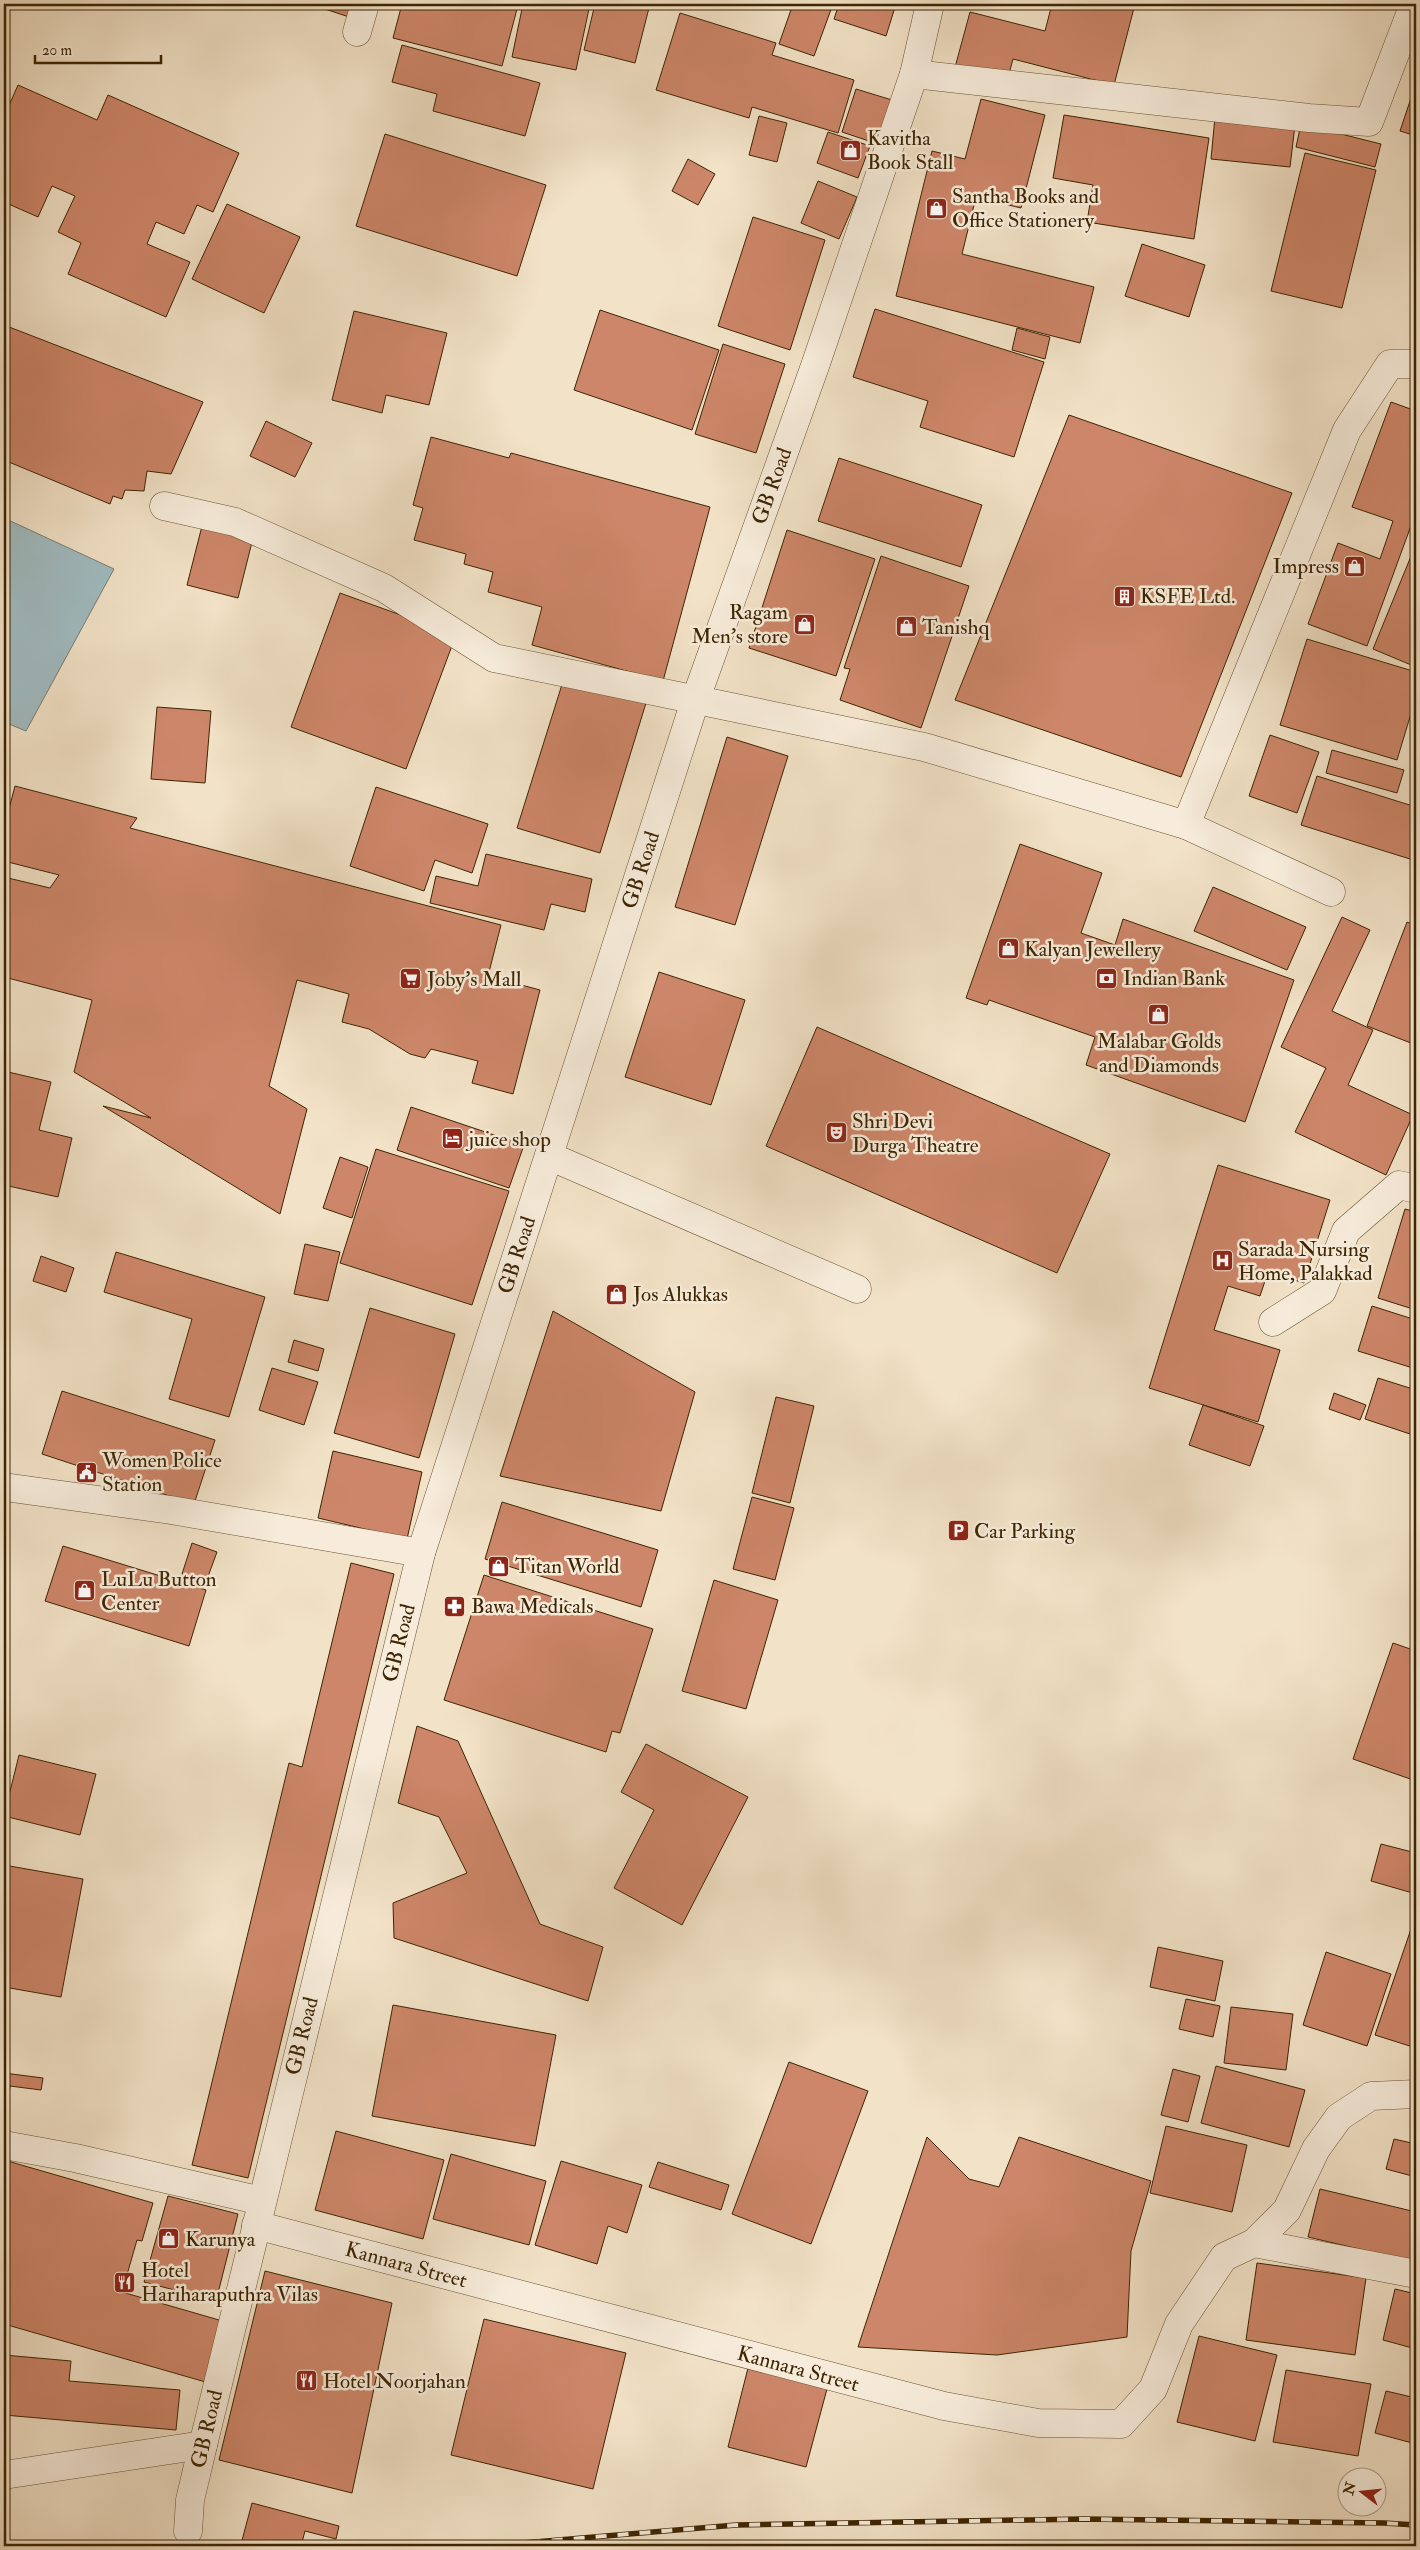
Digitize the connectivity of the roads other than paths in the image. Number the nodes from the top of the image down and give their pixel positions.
1 (365, 4) edge
2 (930, 4) edge
3 (1414, 4) edge
4 (357, 32) dead end
5 (914, 74) junction
6 (1416, 364) edge
7 (164, 506) dead end
8 (696, 701) junction
9 (1186, 825) junction
10 (1330, 892) dead end
11 (549, 1156) junction
12 (1416, 1189) edge
13 (857, 1289) dead end
14 (1273, 1322) dead end
15 (4, 1487) edge
16 (421, 1553) junction
17 (1416, 2094) edge
18 (4, 2145) edge
19 (259, 2213) junction
20 (1254, 2243) junction
21 (1416, 2274) edge
22 (203, 2445) junction
23 (4, 2475) edge
24 (188, 2531) dead end

1 - 4 street
2 - 5 street, GB Road
3 - 5 street
5 - 8 street, GB Road
6 - 9 street
7 - 8 street
8 - 9 street
8 - 11 street, GB Road
9 - 10 street
11 - 13 street
11 - 16 street, GB Road
12 - 14 street
15 - 16 street
16 - 19 street, GB Road
17 - 20 street, Kannara Street
18 - 19 street, Kannara Street
19 - 20 street, Kannara Street
19 - 22 street, GB Road
20 - 21 street
22 - 23 street
22 - 24 street, GB Road

